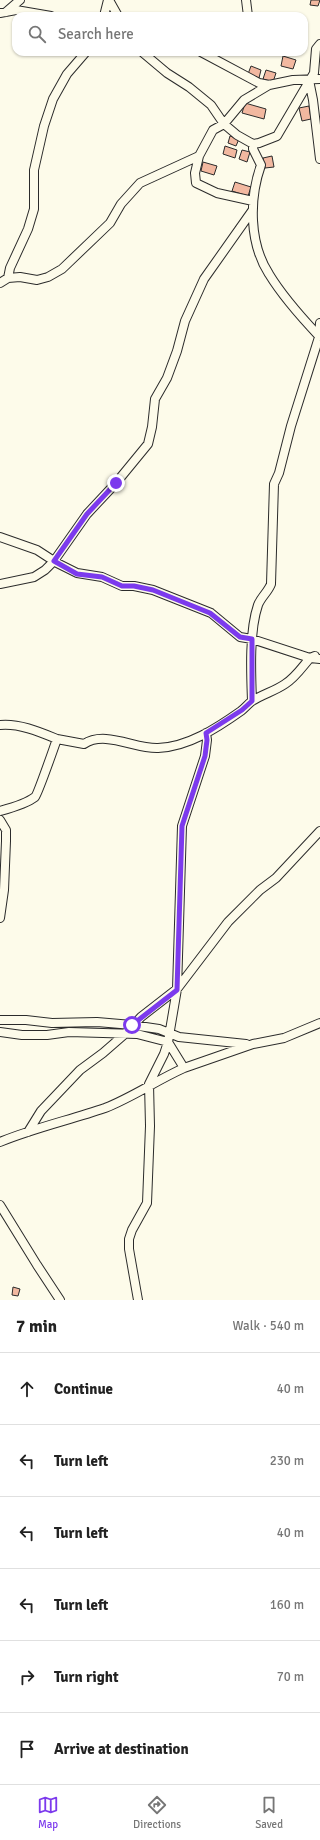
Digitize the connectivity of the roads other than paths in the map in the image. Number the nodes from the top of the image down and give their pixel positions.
1 (4, 0) edge
2 (20, 0) edge
3 (109, 0) edge
4 (246, 0) edge
5 (12, 5) junction
6 (28, 12) edge
7 (105, 12) edge
8 (116, 12) edge
9 (248, 12) edge
10 (2, 13) edge
11 (320, 44) edge
12 (82, 56) edge
13 (147, 56) edge
14 (208, 56) edge
15 (320, 79) edge
16 (309, 80) junction
17 (269, 85) junction
18 (224, 124) junction
19 (253, 144) junction
20 (199, 156) junction
21 (320, 159) edge
22 (253, 201) junction
23 (252, 211) junction
24 (8, 278) junction
25 (0, 283) edge
26 (320, 323) edge
27 (320, 335) edge
28 (0, 537) edge
29 (54, 561) junction
30 (0, 584) edge
31 (252, 639) junction
32 (320, 654) edge
33 (310, 658) junction
34 (320, 659) edge
35 (252, 701) junction
36 (0, 725) edge
37 (206, 733) junction
38 (57, 739) junction
39 (0, 811) edge
40 (0, 820) edge
41 (320, 831) edge
42 (0, 918) edge
43 (177, 990) junction
44 (0, 1020) edge
45 (320, 1023) edge
46 (132, 1025) junction
47 (0, 1032) edge
48 (126, 1033) junction
49 (169, 1033) junction
50 (168, 1042) junction
51 (253, 1044) junction
52 (184, 1068) junction
53 (149, 1084) junction
54 (28, 1132) junction
55 (0, 1142) edge
56 (0, 1206) edge
57 (60, 1300) edge
58 (138, 1300) edge

1 - 5 street
2 - 5 street
3 - 7 street
3 - 8 street
4 - 9 street
5 - 10 street
6 - 10 street
11 - 16 street
12 - 24 street
13 - 18 street
14 - 17 street
15 - 16 street
16 - 17 street
16 - 19 street
16 - 21 street
17 - 18 street
18 - 19 street
18 - 20 street
19 - 22 street
20 - 22 street
20 - 24 street
22 - 23 street
23 - 27 street
23 - 29 street
24 - 25 street
26 - 27 street
27 - 31 street
28 - 29 street
29 - 30 street
29 - 31 street
31 - 33 street
31 - 35 street
32 - 33 street
33 - 34 street
33 - 35 street
35 - 37 street
36 - 38 street
37 - 38 street
37 - 43 street
38 - 39 street
40 - 42 street
41 - 43 street
43 - 46 street
43 - 49 street
44 - 46 street
45 - 51 street
46 - 48 street
46 - 49 street
47 - 48 street
48 - 50 street
48 - 54 street
49 - 50 street
49 - 51 street
50 - 52 street
50 - 53 street
51 - 52 street
52 - 53 street
53 - 54 street
53 - 58 street
54 - 55 street
56 - 57 street

